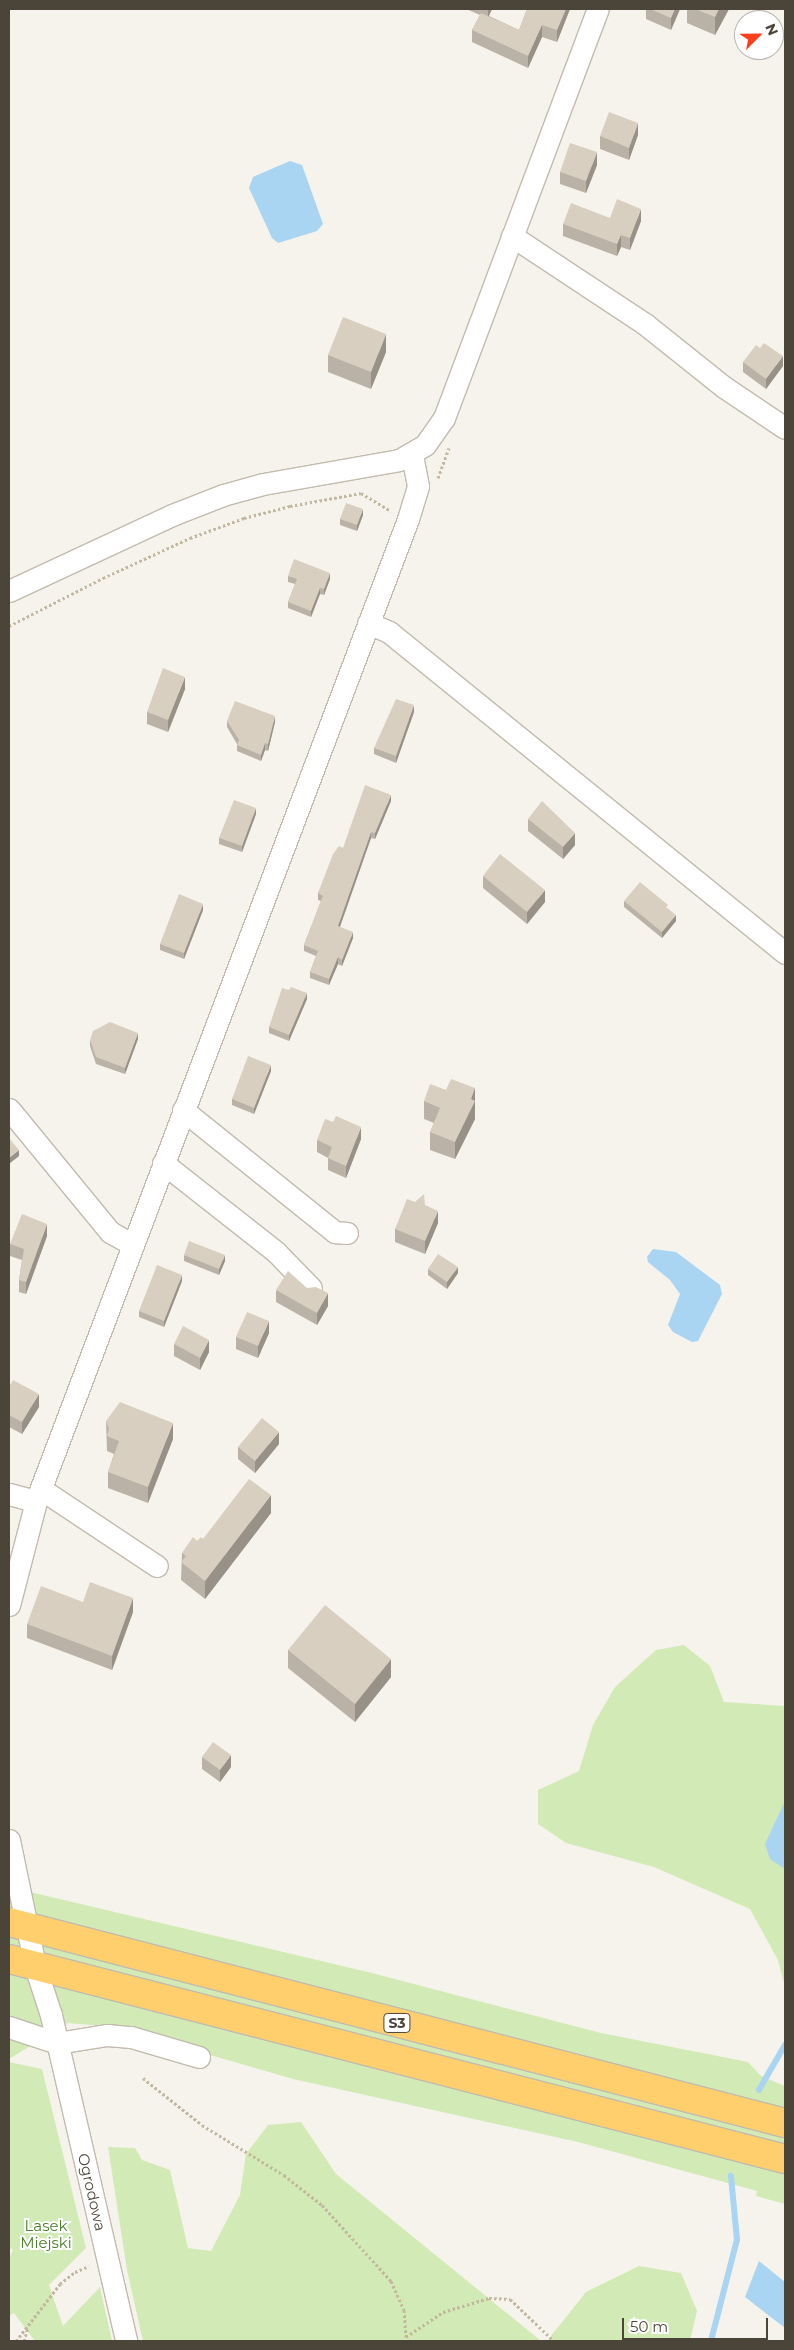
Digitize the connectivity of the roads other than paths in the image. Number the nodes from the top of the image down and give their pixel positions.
1 (598, 9) edge
2 (512, 236) junction
3 (785, 428) edge
4 (412, 455) junction
5 (9, 591) edge
6 (368, 623) junction
7 (785, 953) edge
8 (9, 1109) edge
9 (183, 1110) junction
10 (162, 1163) junction
11 (347, 1233) dead end
12 (132, 1245) junction
13 (311, 1288) edge
14 (9, 1494) edge
15 (38, 1495) junction
16 (157, 1566) dead end
17 (9, 1605) edge
18 (9, 1840) edge
19 (18, 1925) edge
20 (9, 1959) edge
21 (35, 1966) junction
22 (9, 2027) edge
23 (57, 2043) junction
24 (199, 2057) dead end
25 (785, 2123) edge
26 (785, 2159) edge
27 (126, 2341) edge

1 - 2 street
2 - 3 street
2 - 4 street
4 - 5 street
4 - 6 street
6 - 7 street
6 - 9 street
8 - 12 street
9 - 10 street
9 - 11 street
10 - 12 street
10 - 13 street
12 - 15 street
14 - 15 street
15 - 16 street
15 - 17 street
18 - 19 street, Ogrodowa
19 - 21 street, Ogrodowa
19 - 25 highway, S3
20 - 21 highway, S3
21 - 23 street, Ogrodowa
21 - 26 highway, S3
22 - 23 street
23 - 24 street
23 - 27 street, Ogrodowa

